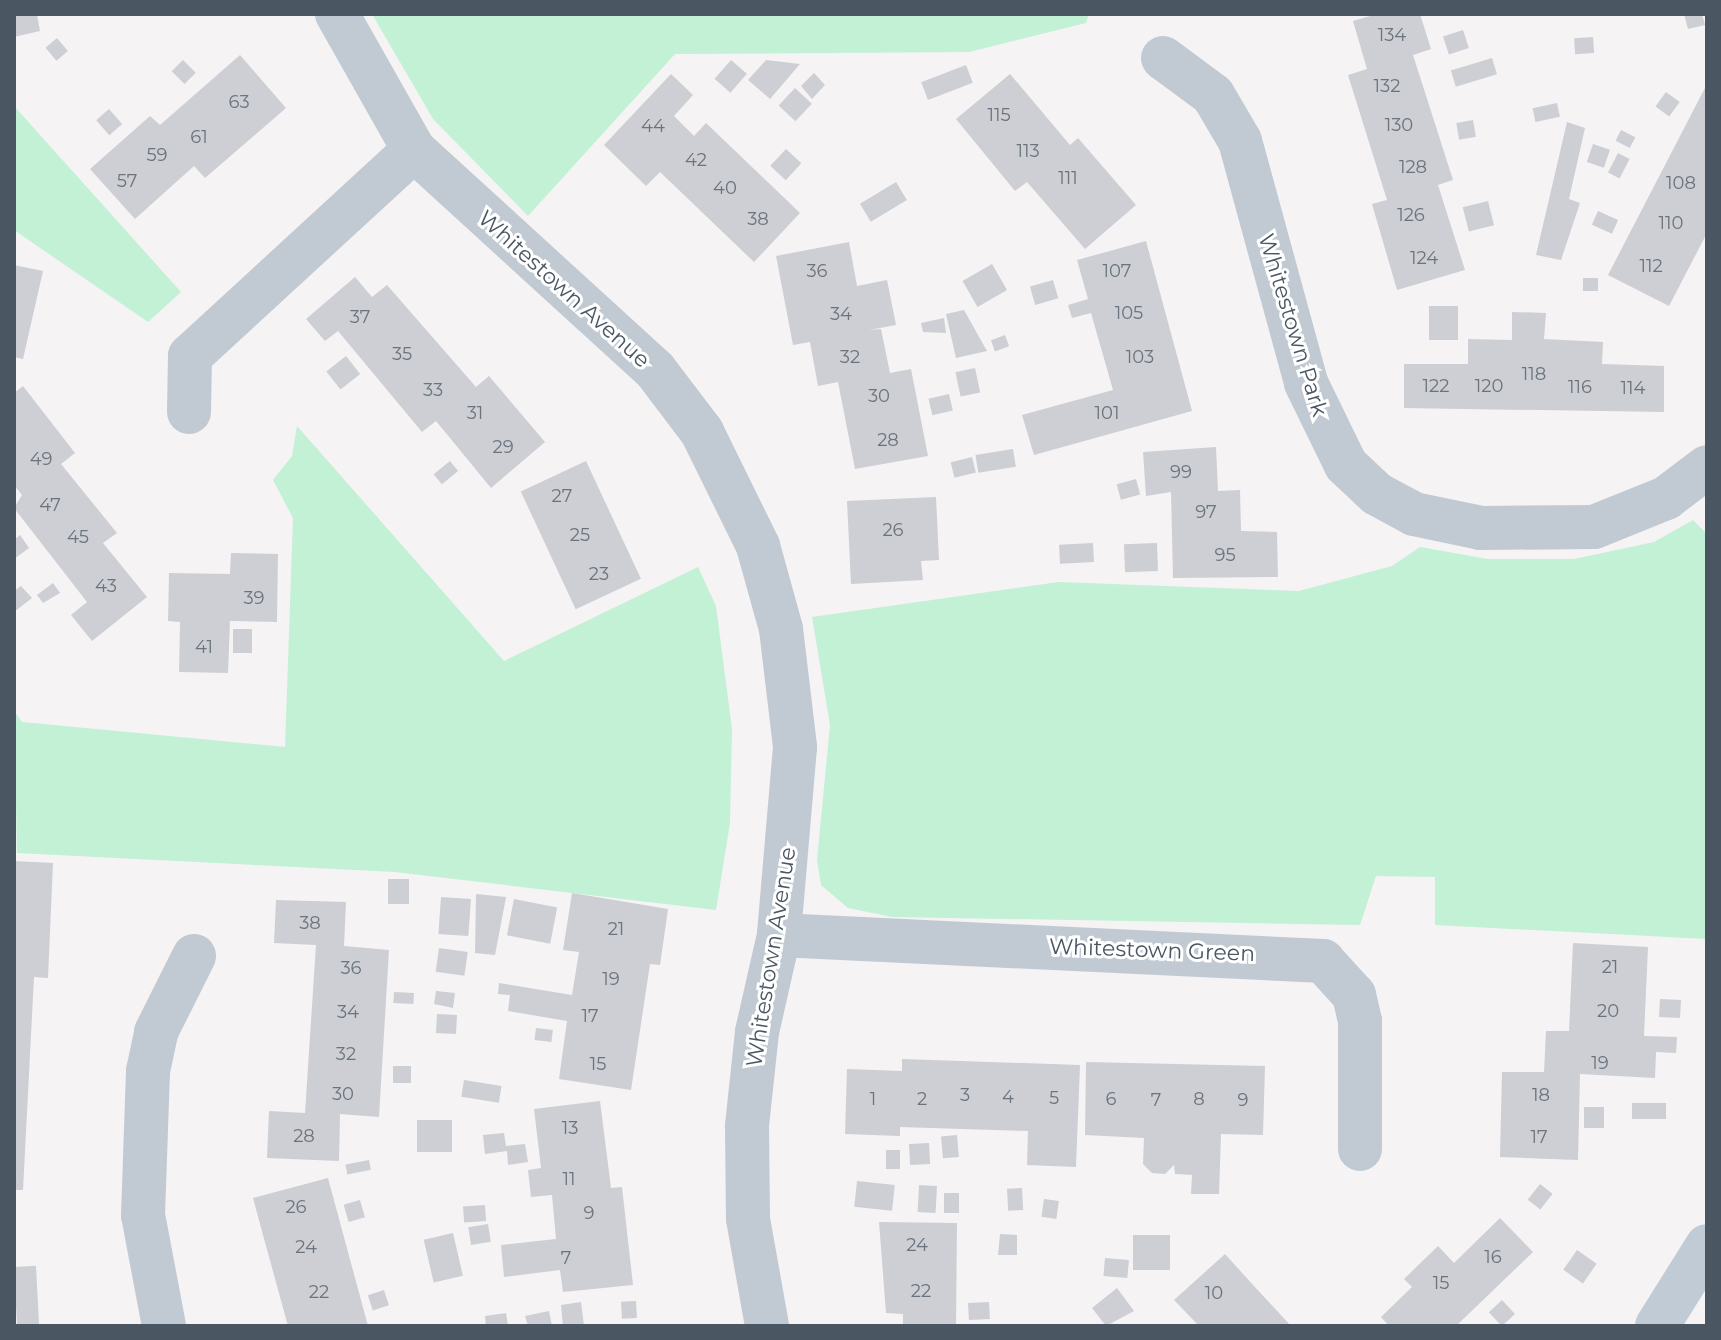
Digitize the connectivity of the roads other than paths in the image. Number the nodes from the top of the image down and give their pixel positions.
1 (337, 14) edge
2 (1163, 58) dead end
3 (414, 150) junction
4 (189, 412) dead end
5 (1707, 467) edge
6 (779, 935) junction
7 (194, 956) dead end
8 (1360, 1149) dead end
9 (1707, 1246) edge
10 (164, 1326) edge
11 (767, 1326) edge
12 (1657, 1326) edge

1 - 3 street, Whitestown Avenue
2 - 5 street, Whitestown Park
3 - 4 street
3 - 6 street, Whitestown Avenue
6 - 8 street, Whitestown Green
6 - 11 street, Whitestown Avenue
7 - 10 street
9 - 12 street

